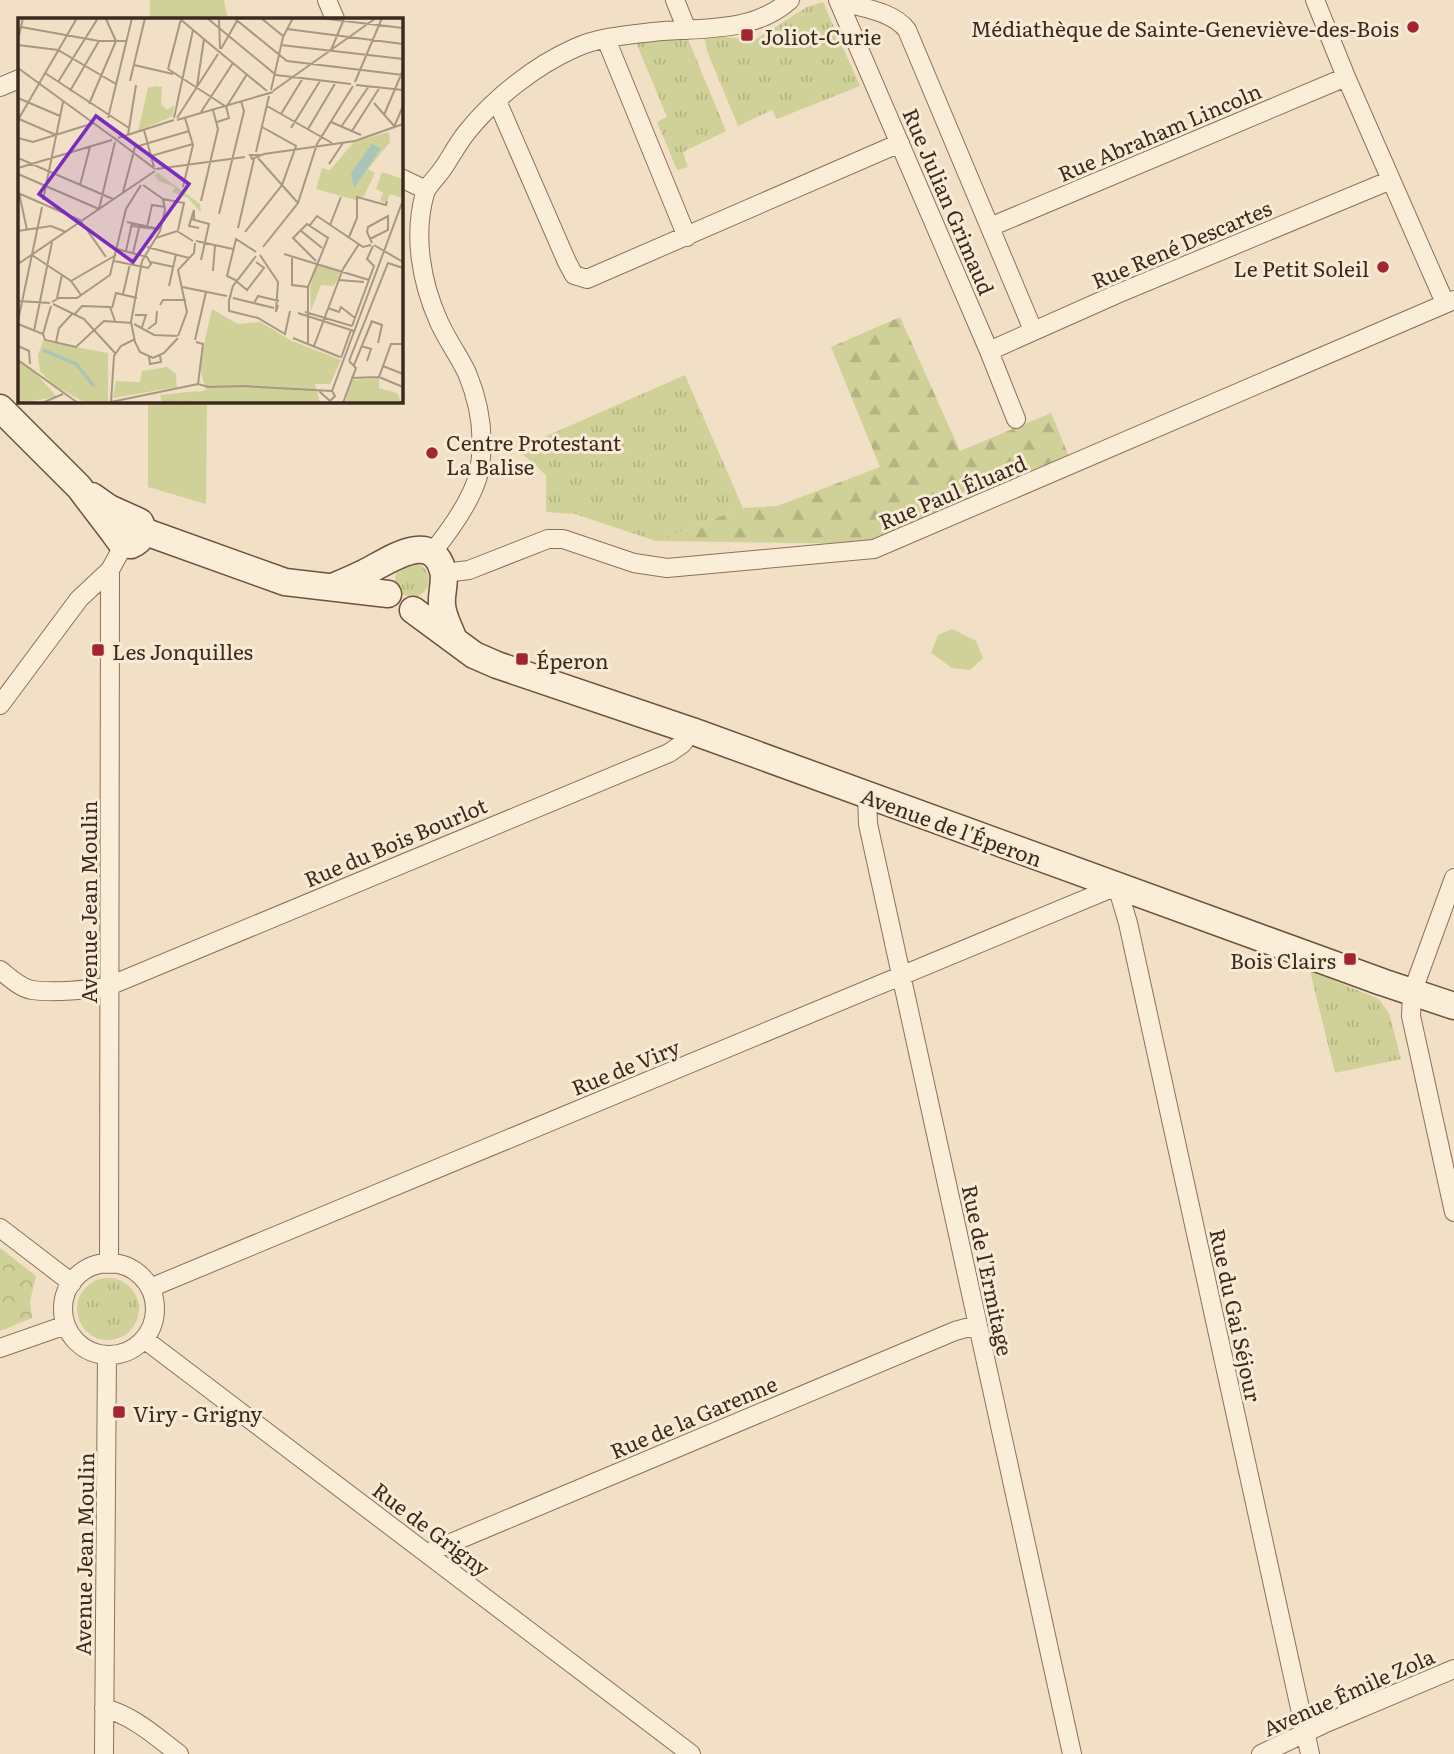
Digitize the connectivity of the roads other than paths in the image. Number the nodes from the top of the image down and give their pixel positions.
1 (327, 0) edge
2 (675, 0) edge
3 (790, 0) edge
4 (1314, 0) edge
5 (839, 1) edge
6 (335, 18) edge
7 (687, 30) junction
8 (606, 39) junction
9 (1346, 77) junction
10 (18, 79) edge
11 (0, 87) edge
12 (497, 100) junction
13 (900, 143) junction
14 (402, 179) edge
15 (1391, 180) junction
16 (426, 190) junction
17 (990, 227) junction
18 (687, 237) junction
19 (1450, 302) edge
20 (1033, 330) junction
21 (989, 351) junction
22 (0, 408) edge
23 (1016, 419) dead end
24 (126, 531) junction
25 (393, 558) junction
26 (110, 570) junction
27 (439, 573) junction
28 (334, 587) junction
29 (388, 594) junction
30 (413, 610) junction
31 (454, 640) junction
32 (0, 705) edge
33 (692, 731) junction
34 (867, 795) junction
35 (1454, 878) edge
36 (1117, 886) junction
37 (0, 970) edge
38 (901, 976) junction
39 (109, 986) junction
40 (1412, 993) junction
41 (1454, 1006) edge
42 (1454, 1212) edge
43 (0, 1228) edge
44 (109, 1264) junction
45 (72, 1283) junction
46 (150, 1288) junction
47 (66, 1325) junction
48 (977, 1325) junction
49 (144, 1339) junction
50 (0, 1348) edge
51 (107, 1355) junction
52 (427, 1553) junction
53 (1454, 1669) edge
54 (104, 1708) junction
55 (1306, 1734) junction
56 (104, 1754) edge
57 (179, 1754) edge
58 (691, 1754) edge
59 (1072, 1754) edge
60 (1261, 1754) edge
61 (1310, 1754) edge

1 - 6 street
2 - 7 street
3 - 7 street
4 - 9 street
5 - 13 street, Rue Julian Grimaud
5 - 17 street, Rue Julian Grimaud
7 - 8 street
8 - 12 street
8 - 18 street
9 - 15 street
9 - 17 street, Rue Abraham Lincoln
10 - 11 street
12 - 16 street
12 - 18 street
13 - 18 street
13 - 21 street, Rue Julian Grimaud
14 - 16 street
15 - 19 street
15 - 20 street, Rue René Descartes
16 - 27 street
17 - 20 street, Rue Julian Grimaud
19 - 27 street, Rue Paul Éluard
20 - 21 street, Rue René Descartes
21 - 23 street, Rue Julian Grimaud
22 - 24 main road, Avenue de l'Éperon
24 - 26 street, Avenue Jean Moulin
24 - 28 main road, Avenue de l'Éperon
25 - 27 main road
25 - 28 main road
25 - 29 main road
26 - 32 street
26 - 39 street, Avenue Jean Moulin
27 - 30 main road
27 - 31 main road
28 - 29 main road, Avenue de l'Éperon
29 - 30 main road, Avenue de l'Éperon
30 - 31 main road, Avenue de l'Éperon
31 - 33 main road, Avenue de l'Éperon
33 - 34 main road, Avenue de l'Éperon
33 - 39 street, Rue du Bois Bourlot
34 - 36 main road, Avenue de l'Éperon
34 - 38 street, Rue de l'Ermitage
35 - 40 street
36 - 38 street, Rue de Viry
36 - 40 main road, Avenue de l'Éperon
36 - 55 street, Rue du Gai Séjour
37 - 39 street, Rue du Bois Bourlot
38 - 46 street, Rue de Viry
38 - 48 street, Rue de l'Ermitage
39 - 44 street, Avenue Jean Moulin
40 - 41 main road, Avenue de l'Éperon
40 - 42 street
43 - 45 street
44 - 45 street
44 - 46 street
45 - 47 street
46 - 49 street
47 - 50 street
47 - 51 street
48 - 52 street, Rue de la Garenne
48 - 59 street, Rue de l'Ermitage
49 - 51 street
49 - 52 street, Rue de Grigny
51 - 54 street, Avenue Jean Moulin
52 - 58 street, Rue de Grigny
53 - 55 street, Avenue Émile Zola
54 - 56 street, Avenue Jean Moulin
54 - 57 street
55 - 60 street, Avenue Émile Zola
55 - 61 street, Rue du Gai Séjour

